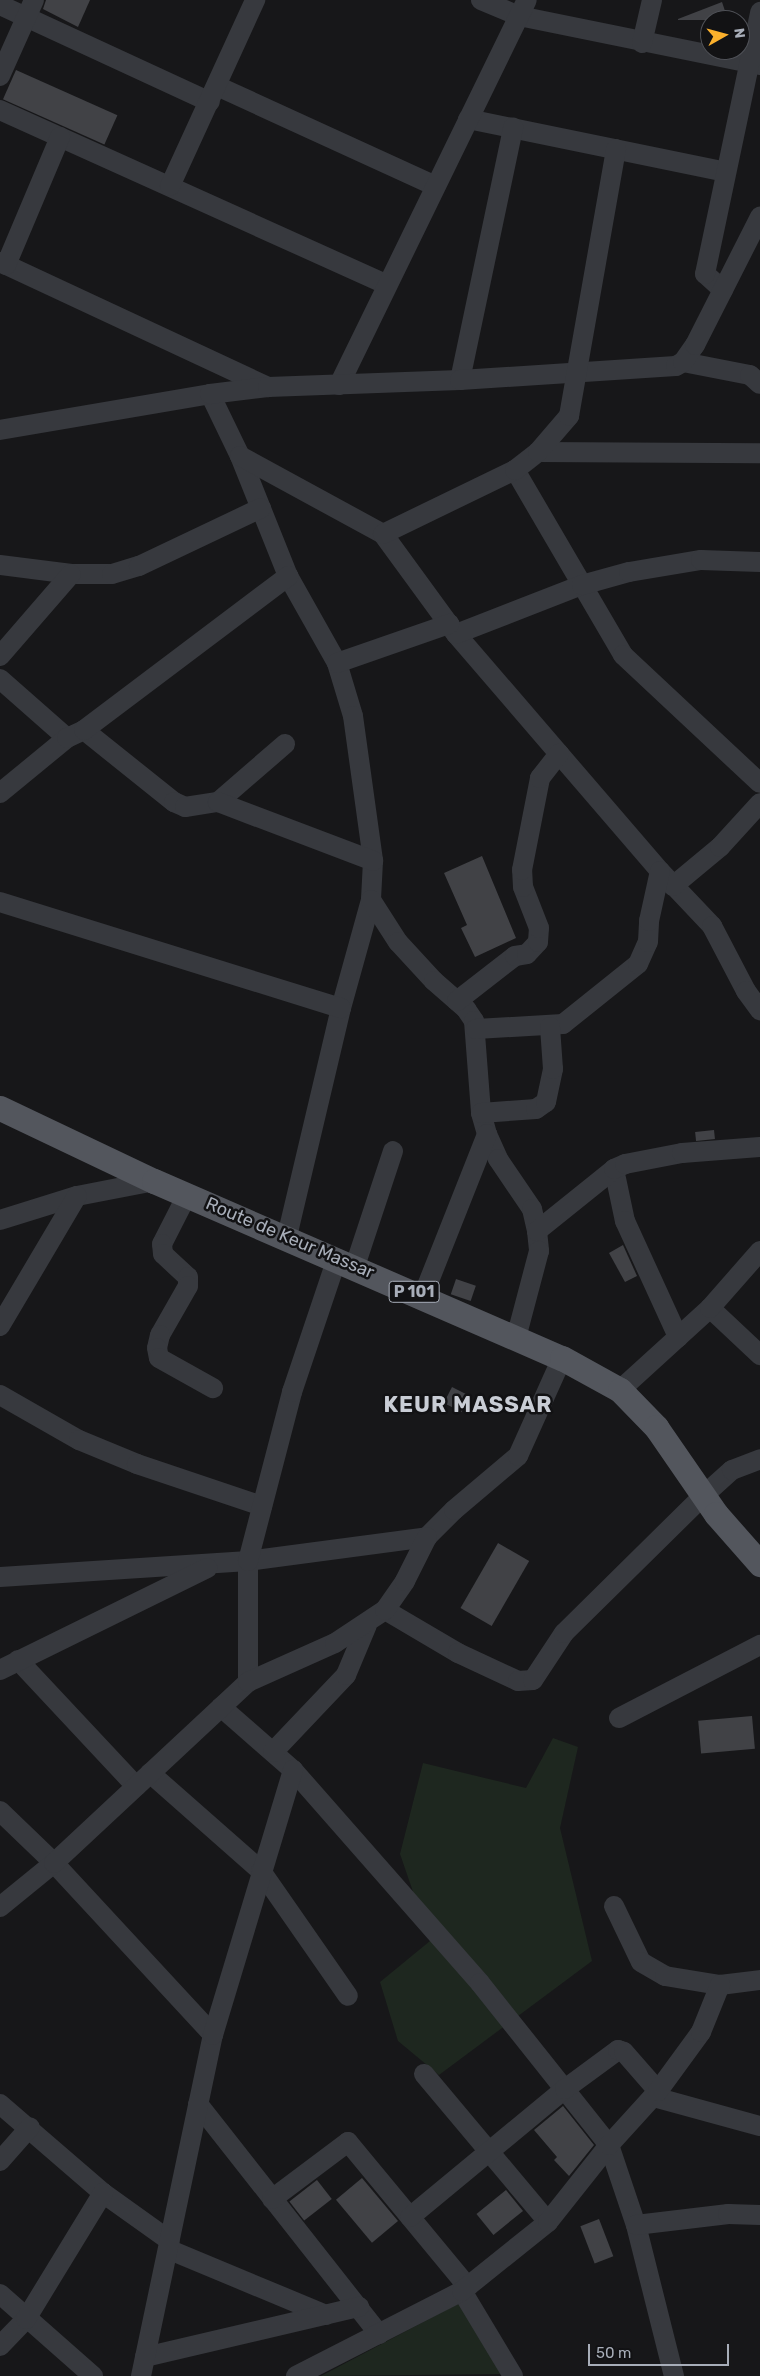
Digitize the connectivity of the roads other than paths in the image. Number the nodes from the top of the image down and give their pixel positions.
1 (481, 0) edge
2 (652, 0) edge
3 (252, 1) edge
4 (0, 6) edge
5 (523, 8) edge
6 (30, 9) edge
7 (760, 12) edge
8 (642, 43) junction
9 (755, 64) edge
10 (0, 76) edge
11 (214, 94) junction
12 (0, 110) edge
13 (468, 119) junction
14 (513, 128) junction
15 (60, 137) junction
16 (616, 149) junction
17 (726, 172) junction
18 (170, 186) junction
19 (435, 186) junction
20 (760, 217) edge
21 (3, 264) edge
22 (387, 285) junction
23 (723, 290) junction
24 (683, 362) junction
25 (577, 373) junction
26 (460, 380) junction
27 (760, 384) edge
28 (339, 385) junction
29 (268, 387) junction
30 (210, 394) junction
31 (3, 434) edge
32 (538, 452) junction
33 (760, 453) edge
34 (240, 456) junction
35 (515, 470) junction
36 (261, 508) junction
37 (383, 534) junction
38 (760, 562) edge
39 (0, 565) edge
40 (71, 574) junction
41 (288, 576) junction
42 (582, 585) junction
43 (453, 629) junction
44 (0, 656) edge
45 (337, 663) junction
46 (0, 679) edge
47 (76, 734) junction
48 (285, 744) dead end
49 (559, 754) junction
50 (760, 783) edge
51 (0, 793) edge
52 (218, 802) junction
53 (760, 803) edge
54 (373, 861) junction
55 (660, 871) junction
56 (674, 886) junction
57 (371, 900) junction
58 (0, 902) edge
59 (456, 1001) junction
60 (341, 1008) junction
61 (760, 1010) edge
62 (550, 1027) junction
63 (476, 1029) junction
64 (0, 1108) edge
65 (481, 1113) junction
66 (487, 1134) junction
67 (760, 1147) edge
68 (393, 1151) dead end
69 (614, 1169) junction
70 (154, 1181) junction
71 (187, 1195) junction
72 (77, 1196) junction
73 (0, 1220) edge
74 (537, 1231) junction
75 (287, 1237) junction
76 (760, 1251) edge
77 (346, 1262) junction
78 (752, 1271) edge
79 (423, 1296) junction
80 (710, 1308) junction
81 (0, 1326) edge
82 (516, 1338) junction
83 (678, 1338) junction
84 (760, 1355) edge
85 (562, 1358) junction
86 (213, 1388) dead end
87 (620, 1390) junction
88 (0, 1395) edge
89 (760, 1459) edge
90 (703, 1496) junction
91 (262, 1506) junction
92 (427, 1537) junction
93 (248, 1561) junction
94 (215, 1564) junction
95 (760, 1564) edge
96 (0, 1577) edge
97 (385, 1610) junction
98 (367, 1625) junction
99 (760, 1646) edge
100 (18, 1660) junction
101 (0, 1670) edge
102 (248, 1682) junction
103 (221, 1707) junction
104 (619, 1718) dead end
105 (273, 1752) junction
106 (293, 1770) junction
107 (143, 1780) junction
108 (0, 1811) edge
109 (54, 1863) junction
110 (261, 1871) junction
111 (614, 1906) dead end
112 (0, 1908) edge
113 (760, 1980) edge
114 (720, 1985) junction
115 (348, 1996) dead end
116 (213, 2035) junction
117 (424, 2074) dead end
118 (565, 2089) junction
119 (656, 2094) junction
120 (0, 2104) edge
121 (198, 2104) junction
122 (760, 2126) edge
123 (30, 2127) junction
124 (609, 2145) junction
125 (489, 2152) junction
126 (0, 2161) edge
127 (103, 2192) junction
128 (272, 2200) junction
129 (760, 2215) edge
130 (410, 2217) junction
131 (548, 2222) junction
132 (636, 2225) junction
133 (170, 2246) junction
134 (465, 2289) junction
135 (0, 2294) edge
136 (359, 2307) junction
137 (326, 2315) junction
138 (26, 2319) junction
139 (379, 2334) junction
140 (0, 2346) edge
141 (143, 2367) edge
142 (93, 2376) edge
143 (296, 2376) edge
144 (513, 2376) edge
145 (674, 2376) edge

1 - 5 street
2 - 8 street
3 - 11 street
4 - 6 street
5 - 8 street
5 - 13 street
6 - 10 street
6 - 11 street
7 - 9 street
8 - 9 street
9 - 17 street
11 - 18 street
11 - 19 street
12 - 15 street
13 - 14 street
13 - 19 street
14 - 16 street
14 - 26 street
15 - 18 street
15 - 21 street
16 - 17 street
16 - 25 street
17 - 23 street
18 - 22 street
19 - 22 street
20 - 23 street
21 - 29 street
22 - 28 street
23 - 24 street
24 - 25 street
24 - 27 street
25 - 26 street
25 - 32 street
26 - 28 street
28 - 29 street
29 - 30 street
30 - 31 street
30 - 34 street
32 - 33 street
32 - 35 street
34 - 36 street
34 - 37 street
35 - 37 street
35 - 42 street
36 - 40 street
36 - 41 street
37 - 43 street
38 - 42 street
39 - 40 street
40 - 44 street
41 - 45 street
41 - 47 street
42 - 43 street
42 - 50 street
43 - 45 street
43 - 49 street
45 - 54 street
46 - 47 street
47 - 51 street
47 - 52 street
48 - 52 street
49 - 55 street
49 - 59 street
52 - 54 street
53 - 56 street
54 - 57 street
55 - 56 street
55 - 62 street
56 - 61 street
57 - 59 street
57 - 60 street
58 - 60 street
59 - 63 street
60 - 75 street
62 - 63 street
62 - 65 street
63 - 65 street
64 - 70 main road, Route de Keur Massar / P 101
65 - 66 street
66 - 74 street
66 - 79 street
67 - 69 street
68 - 77 street
69 - 74 street
69 - 83 street
70 - 71 main road, Route de Keur Massar / P 101
70 - 72 street
71 - 75 main road, Route de Keur Massar / P 101
71 - 86 street
72 - 73 street
72 - 81 street
74 - 82 street
75 - 77 main road, Route de Keur Massar / P 101
76 - 78 street
77 - 79 main road, Route de Keur Massar / P 101
77 - 91 street
78 - 80 street
79 - 82 main road, Route de Keur Massar / P 101
80 - 83 street
80 - 84 street
82 - 85 main road, Route de Keur Massar / P 101
83 - 87 street
85 - 87 main road, Route de Keur Massar / P 101
85 - 92 street
87 - 90 main road, Route de Keur Massar / P 101
88 - 91 street
89 - 90 street
90 - 95 main road, Route de Keur Massar / P 101
90 - 97 street
91 - 93 street
92 - 93 street
92 - 97 street
93 - 94 street
93 - 102 street
94 - 96 street
94 - 100 street
97 - 98 street
98 - 102 street
98 - 105 street
99 - 104 street
100 - 101 street
100 - 107 street
102 - 103 street
103 - 105 street
103 - 107 street
105 - 106 street
106 - 110 street
106 - 118 street
107 - 109 street
107 - 110 street
108 - 109 street
109 - 112 street
109 - 116 street
110 - 115 street
110 - 116 street
111 - 114 street
113 - 114 street
114 - 119 street
116 - 121 street
117 - 125 street
118 - 119 street
118 - 124 street
118 - 125 street
119 - 122 street
119 - 124 street
120 - 123 street
121 - 128 street
121 - 133 street
123 - 126 street
123 - 127 street
124 - 131 street
124 - 132 street
125 - 130 street
125 - 131 street
127 - 133 street
127 - 138 street
128 - 130 street
128 - 136 street
129 - 132 street
130 - 134 street
131 - 134 street
132 - 145 street
133 - 137 street
133 - 141 street
134 - 139 street
134 - 144 street
135 - 138 street
136 - 137 street
136 - 139 street
137 - 141 street
138 - 140 street
138 - 142 street
139 - 143 street

